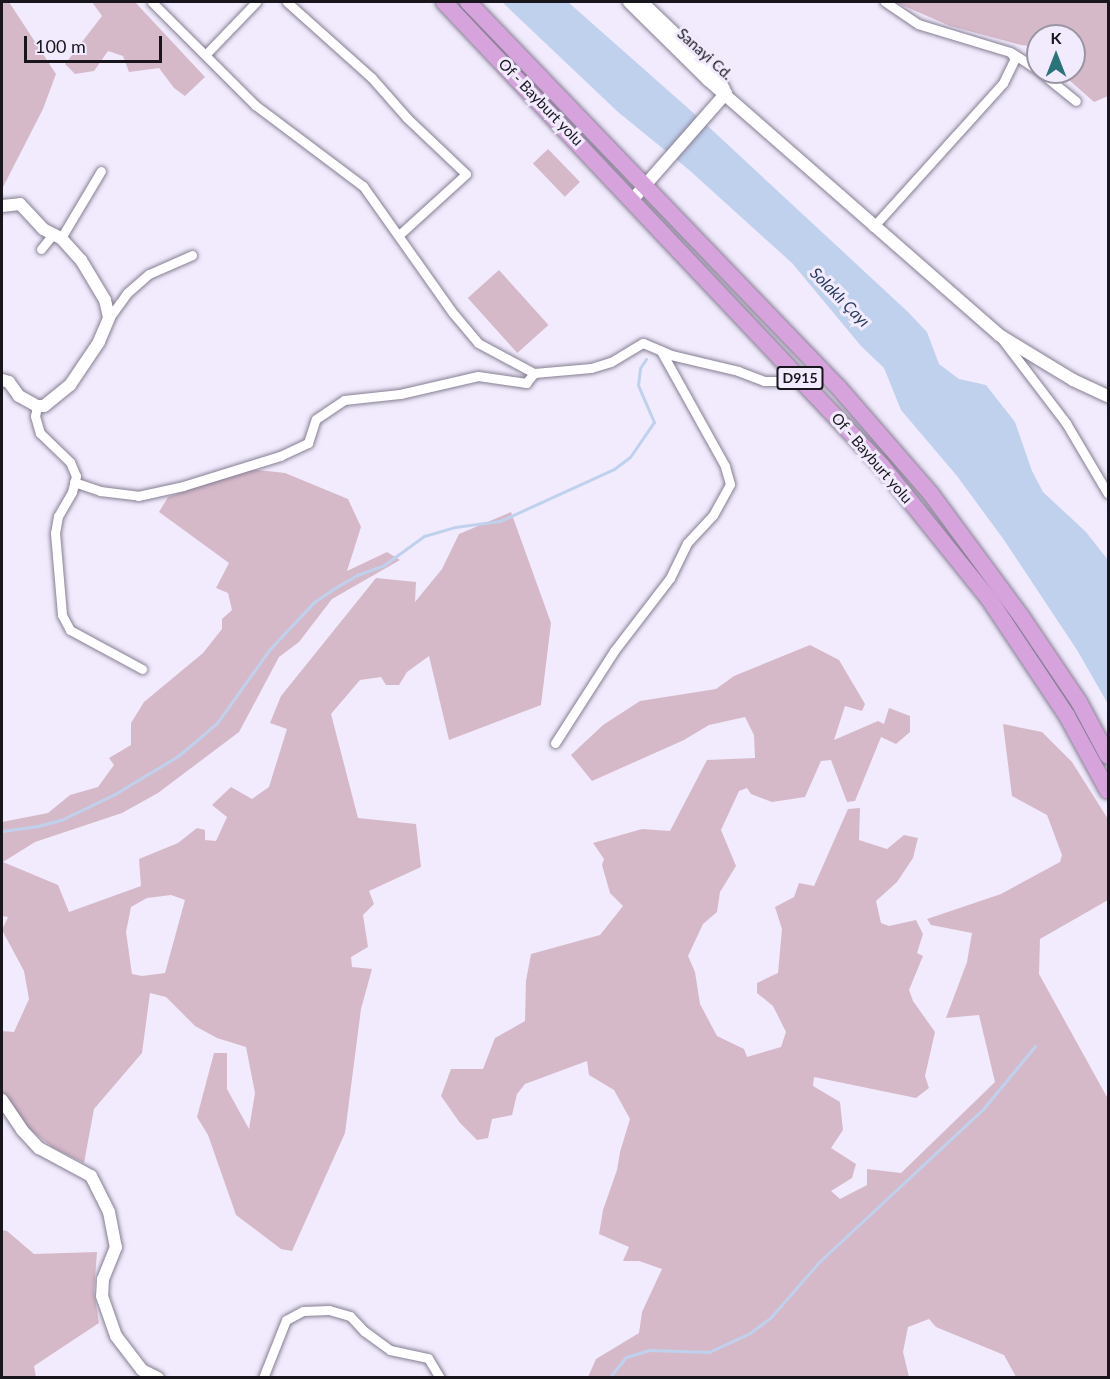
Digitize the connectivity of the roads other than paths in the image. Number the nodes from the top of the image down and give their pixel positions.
1 (152, 2) edge
2 (256, 2) edge
3 (287, 2) edge
4 (444, 2) edge
5 (468, 2) edge
6 (629, 2) edge
7 (642, 2) edge
8 (885, 2) edge
9 (1010, 52) junction
10 (207, 53) junction
11 (1026, 62) edge
12 (1055, 84) edge
13 (726, 93) junction
14 (1076, 101) dead end
15 (101, 171) dead end
16 (648, 183) junction
17 (633, 199) junction
18 (2, 206) edge
19 (873, 227) junction
20 (399, 235) junction
21 (57, 236) junction
22 (41, 249) dead end
23 (192, 255) dead end
24 (109, 318) junction
25 (999, 335) junction
26 (661, 351) junction
27 (534, 373) junction
28 (2, 380) edge
29 (803, 381) junction
30 (1108, 396) edge
31 (37, 406) junction
32 (74, 482) junction
33 (1108, 493) edge
34 (142, 669) dead end
35 (555, 743) dead end
36 (1108, 756) edge
37 (1108, 791) edge
38 (2, 1100) edge
39 (158, 1377) edge
40 (263, 1377) edge
41 (440, 1377) edge

1 - 10 street
2 - 10 street
3 - 20 street
4 - 17 highway, Of - Bayburt yolu / D915
5 - 16 highway, Of - Bayburt yolu / D915
6 - 13 street, Sanayi Cd.
7 - 13 street, Sanayi Cd.
8 - 9 street
9 - 11 street
9 - 19 street
10 - 20 street
12 - 14 street
13 - 16 street
13 - 19 street
15 - 21 street
16 - 17 street
16 - 36 highway, Of - Bayburt yolu / D915
17 - 29 highway, Of - Bayburt yolu / D915
18 - 21 street
19 - 25 street
20 - 27 street
21 - 22 street
21 - 24 street
23 - 24 street
24 - 31 street
25 - 30 street
25 - 33 street
26 - 27 street
26 - 29 street
26 - 35 street
27 - 32 street
28 - 31 street
29 - 37 highway, Of - Bayburt yolu / D915
31 - 32 street
32 - 34 street
38 - 39 street
40 - 41 street

